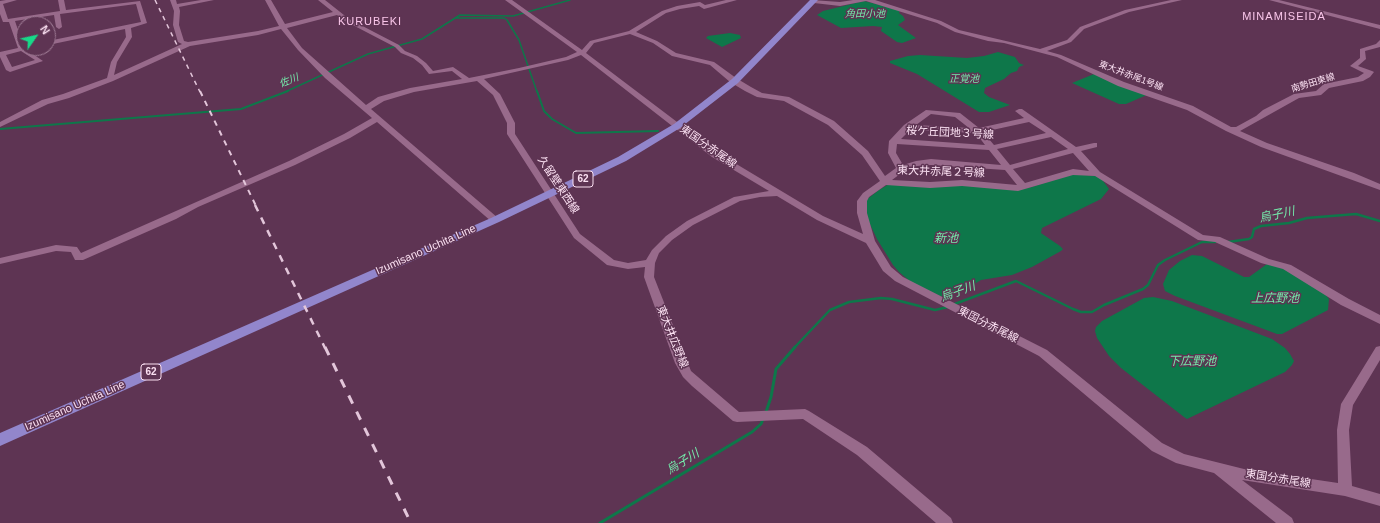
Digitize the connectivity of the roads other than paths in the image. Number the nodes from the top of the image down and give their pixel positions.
1 (8, 0) edge
2 (14, 0) edge
3 (61, 0) edge
4 (211, 0) edge
5 (268, 0) edge
6 (321, 0) edge
7 (508, 0) edge
8 (734, 0) edge
9 (814, 0) edge
10 (864, 0) edge
11 (869, 0) edge
12 (1179, 0) edge
13 (1272, 0) edge
14 (124, 2) edge
15 (0, 3) edge
16 (174, 3) edge
17 (682, 3) edge
18 (60, 12) junction
19 (338, 13) junction
20 (12, 21) junction
21 (128, 26) junction
22 (59, 27) dead end
23 (283, 27) junction
24 (1380, 27) edge
25 (16, 30) edge
26 (631, 32) junction
27 (56, 40) edge
28 (1380, 42) edge
29 (188, 44) junction
30 (16, 50) edge
31 (1039, 51) junction
32 (582, 53) junction
33 (1, 54) edge
34 (34, 56) edge
35 (478, 78) junction
36 (110, 79) junction
37 (467, 80) junction
38 (735, 81) junction
39 (366, 109) junction
40 (1019, 111) dead end
41 (377, 119) junction
42 (1031, 119) junction
43 (0, 125) edge
44 (677, 126) junction
45 (907, 127) junction
46 (1228, 128) junction
47 (978, 131) junction
48 (1053, 134) junction
49 (893, 141) junction
50 (1094, 145) dead end
51 (991, 148) junction
52 (1076, 151) junction
53 (1008, 168) junction
54 (901, 169) junction
55 (1097, 174) junction
56 (885, 182) junction
57 (1023, 187) junction
58 (1380, 187) edge
59 (779, 193) junction
60 (551, 195) junction
61 (496, 220) junction
62 (870, 241) junction
63 (0, 261) edge
64 (650, 263) junction
65 (1380, 320) edge
66 (1380, 350) edge
67 (0, 440) edge
68 (1216, 468) junction
69 (1345, 490) junction
70 (1380, 500) edge
71 (946, 523) edge
72 (1287, 523) edge

1 - 15 street
2 - 15 street
3 - 18 street
4 - 16 street
5 - 23 street
6 - 19 street
7 - 32 street, 東国分赤尾線
8 - 17 street
9 - 10 street
9 - 38 main road, Izumisano Uchita Line / 62
11 - 31 street, 東大井赤尾1号線
12 - 31 street
13 - 24 street
14 - 18 street
14 - 21 street
15 - 20 street
16 - 29 street
17 - 26 street
18 - 20 street
18 - 22 street
19 - 23 street
19 - 37 street
20 - 25 street
21 - 27 street
21 - 36 street
23 - 29 street
23 - 39 street
26 - 32 street
26 - 38 street, 東大井赤尾２号線
28 - 46 street, 南勢田東線
29 - 36 street
30 - 33 street
31 - 46 street, 東大井赤尾1号線
32 - 35 street
32 - 44 street, 東国分赤尾線
33 - 34 street
35 - 37 street
35 - 60 street, 久留壁東西線
36 - 43 street
37 - 39 street
38 - 44 main road, Izumisano Uchita Line / 62
38 - 56 street, 東大井赤尾２号線
39 - 41 street
40 - 42 street
41 - 61 street
41 - 63 street
42 - 47 street
42 - 48 street
44 - 59 street, 東国分赤尾線
44 - 60 main road, Izumisano Uchita Line / 62
45 - 47 street
45 - 47 street
45 - 49 street
46 - 58 street, 東大井赤尾1号線
47 - 51 street
48 - 51 street, 桜ケ丘団地３号線
48 - 52 street
49 - 51 street, 桜ケ丘団地３号線
49 - 54 street
50 - 52 street
51 - 53 street
52 - 53 street
52 - 55 street
53 - 54 street
53 - 57 street
54 - 56 street
55 - 57 street, 東大井赤尾２号線
55 - 65 street, 東大井赤尾２号線
56 - 57 street, 東大井赤尾２号線
56 - 62 street
59 - 62 street, 東国分赤尾線
59 - 64 street
60 - 61 main road, Izumisano Uchita Line / 62
60 - 64 street, 久留壁東西線
61 - 67 main road, Izumisano Uchita Line / 62
62 - 68 street, 東国分赤尾線
64 - 71 street, 東大井広野線
66 - 69 street
68 - 69 street, 東国分赤尾線
68 - 72 street
69 - 70 street, 東国分赤尾線

